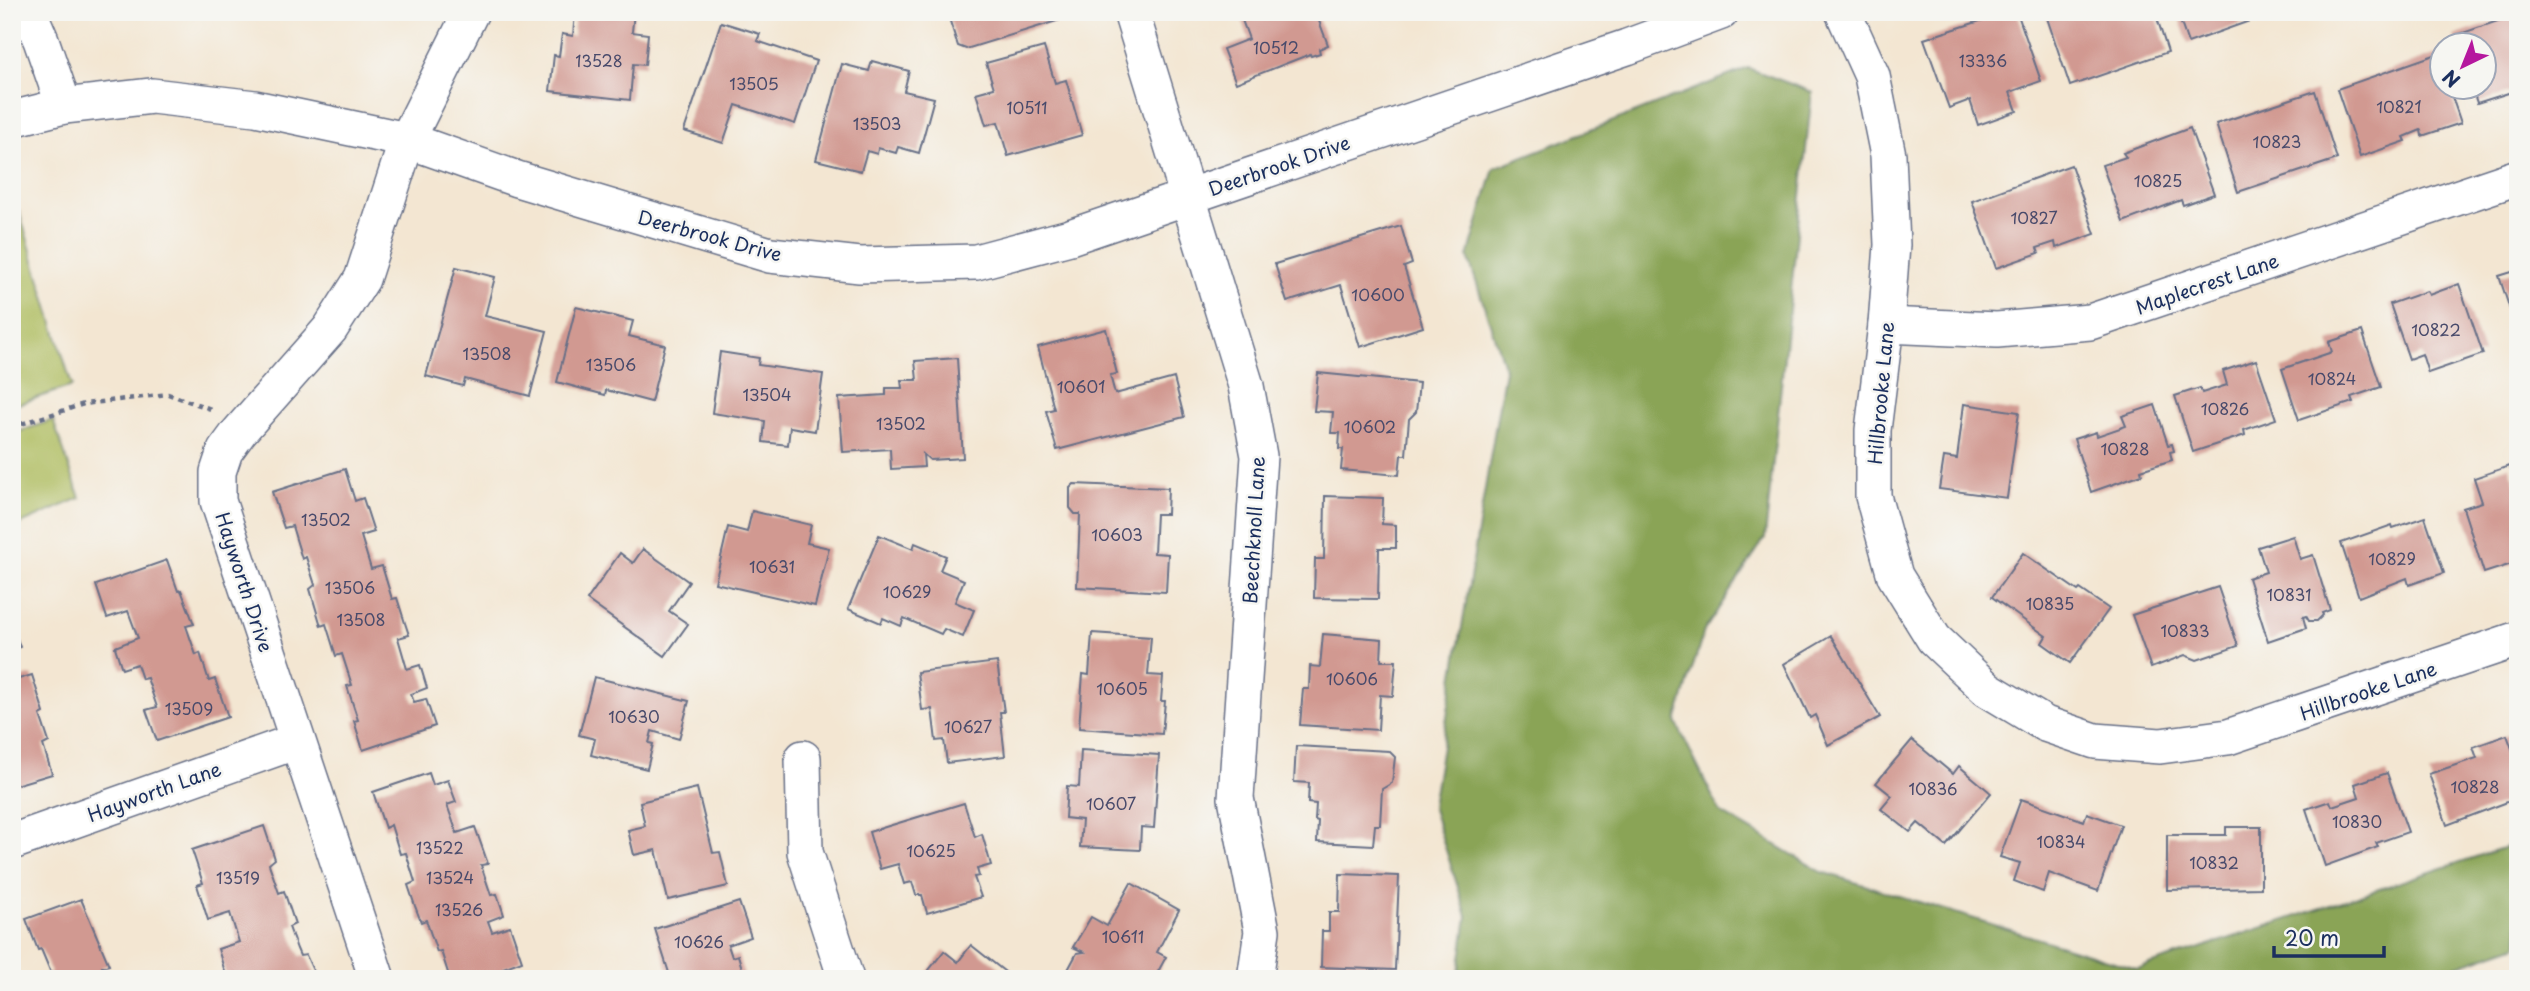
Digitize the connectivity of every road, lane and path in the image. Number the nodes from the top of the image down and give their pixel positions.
1 (29, 12) edge
2 (471, 12) edge
3 (1131, 12) edge
4 (1721, 12) edge
5 (1843, 12) edge
6 (64, 106) junction
7 (12, 120) edge
8 (407, 140) junction
9 (2518, 177) edge
10 (1188, 196) junction
11 (1886, 325) junction
12 (12, 427) edge
13 (239, 432) junction
14 (2518, 639) edge
15 (296, 741) junction
16 (803, 758) dead end
17 (12, 842) edge
18 (377, 979) edge
19 (846, 979) edge
20 (1255, 979) edge

1 - 6 street
2 - 8 street, Hayworth Drive
3 - 10 street, Beechknoll Lane
4 - 10 street, Deerbrook Drive
5 - 11 street, Hillbrooke Lane
6 - 7 street, Deerbrook Drive
6 - 8 street, Deerbrook Drive
8 - 10 street, Deerbrook Drive
8 - 13 street, Hayworth Drive
9 - 11 street, Maplecrest Lane
10 - 20 street, Beechknoll Lane
11 - 14 street, Hillbrooke Lane
12 - 13 path
13 - 15 street, Hayworth Drive
15 - 17 street, Hayworth Lane
15 - 18 street, Hayworth Drive
16 - 19 street

